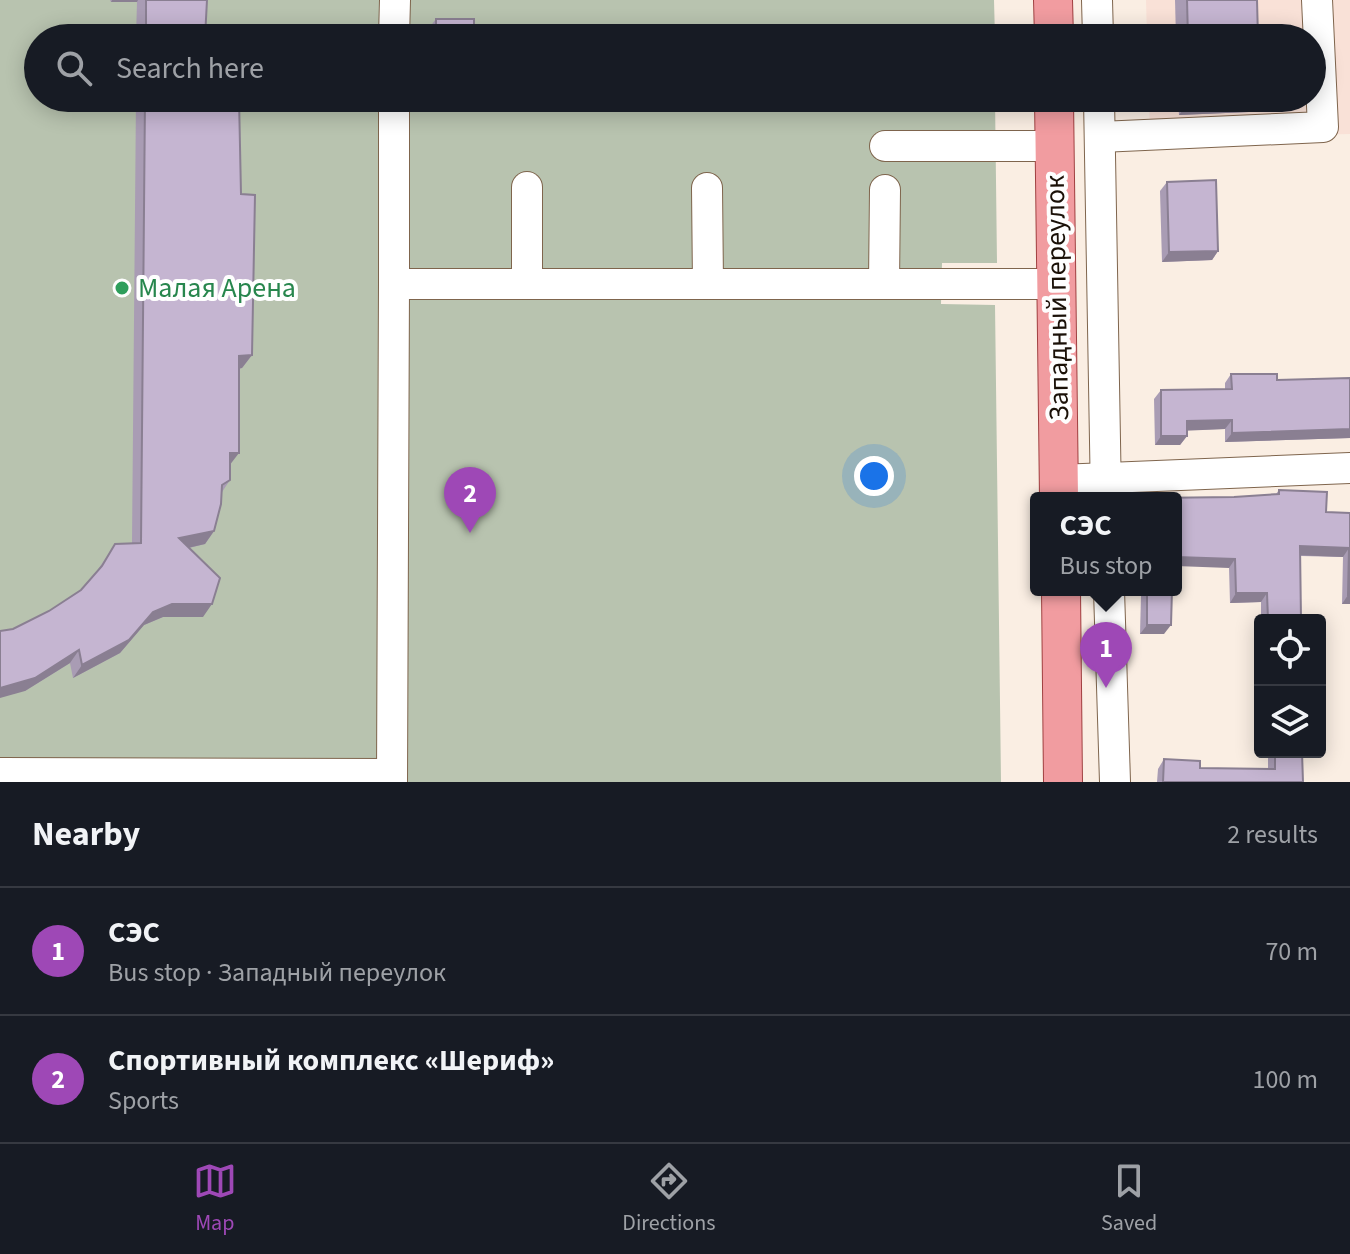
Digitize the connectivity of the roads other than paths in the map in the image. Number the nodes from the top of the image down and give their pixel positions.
1 (395, 0) edge
2 (1053, 0) edge
3 (1097, 0) edge
4 (1317, 0) edge
5 (394, 24) edge
6 (1054, 24) edge
7 (1098, 24) edge
8 (1318, 24) edge
9 (394, 112) edge
10 (1054, 112) edge
11 (1099, 112) edge
12 (1322, 112) edge
13 (1100, 137) junction
14 (885, 146) dead end
15 (1055, 146) junction
16 (527, 187) dead end
17 (707, 188) dead end
18 (885, 190) dead end
19 (394, 284) junction
20 (527, 284) junction
21 (708, 284) junction
22 (884, 284) junction
23 (1057, 284) junction
24 (1350, 468) edge
25 (1059, 489) edge
26 (1106, 489) edge
27 (1061, 596) edge
28 (1109, 596) edge
29 (0, 773) edge
30 (392, 778) edge
31 (1063, 782) edge
32 (1115, 782) edge

1 - 5 street
2 - 6 main road
3 - 7 street
4 - 8 street
9 - 19 street
10 - 15 main road, Западный переулок
11 - 13 street
12 - 13 street
13 - 26 street
14 - 15 street
15 - 23 main road, Западный переулок
16 - 20 street
17 - 21 street
18 - 22 street
19 - 20 street
19 - 30 street
20 - 21 street
21 - 22 street
22 - 23 street
23 - 25 main road, Западный переулок
24 - 26 street
25 - 26 street
27 - 31 main road
28 - 32 street
29 - 30 street

